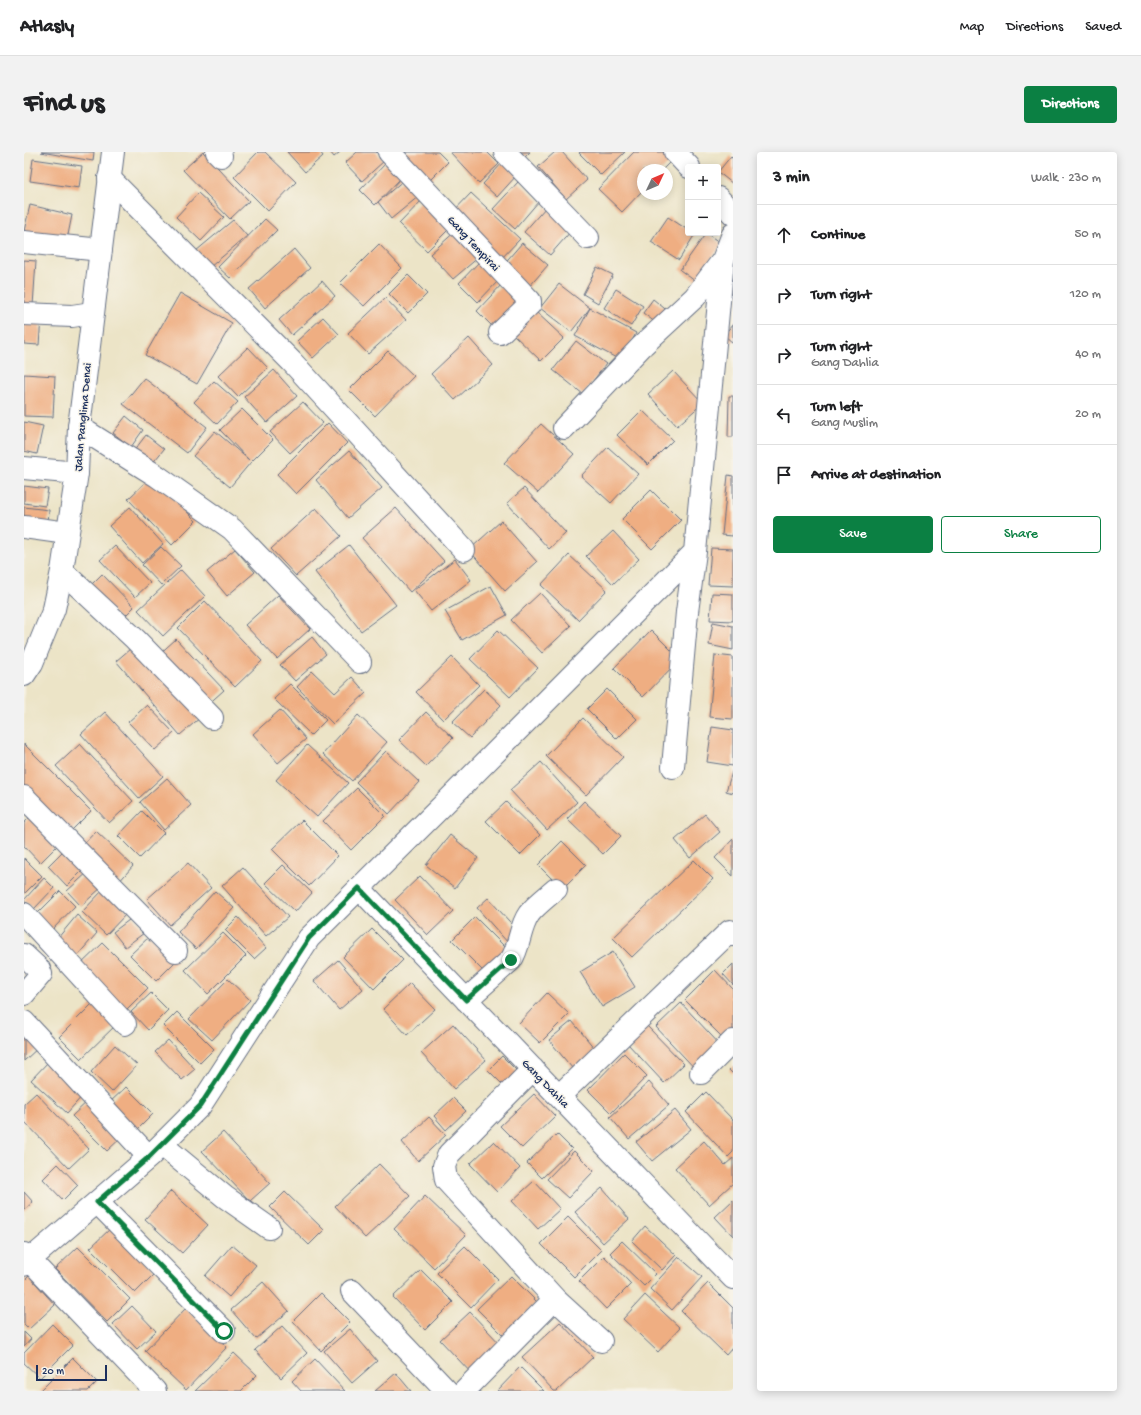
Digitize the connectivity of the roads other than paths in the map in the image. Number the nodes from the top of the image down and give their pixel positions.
1 (113, 152) edge
2 (389, 152) edge
3 (505, 152) edge
4 (675, 152) edge
5 (686, 164) edge
6 (109, 178) junction
7 (720, 200) edge
8 (733, 214) edge
9 (733, 234) edge
10 (588, 238) dead end
11 (24, 242) edge
12 (101, 250) junction
13 (723, 260) junction
14 (92, 313) junction
15 (24, 314) edge
16 (500, 333) dead end
17 (79, 427) junction
18 (564, 428) dead end
19 (24, 468) edge
20 (77, 473) junction
21 (24, 527) edge
22 (67, 533) junction
23 (464, 550) dead end
24 (695, 552) junction
25 (62, 571) junction
26 (360, 662) dead end
27 (24, 675) edge
28 (212, 718) dead end
29 (673, 767) dead end
30 (24, 797) edge
31 (359, 888) junction
32 (556, 888) dead end
33 (24, 914) edge
34 (732, 932) edge
35 (176, 951) dead end
36 (24, 955) edge
37 (24, 994) edge
38 (466, 1000) junction
39 (24, 1022) edge
40 (126, 1024) dead end
41 (733, 1041) edge
42 (532, 1069) junction
43 (701, 1073) dead end
44 (559, 1096) junction
45 (156, 1151) junction
46 (97, 1202) junction
47 (269, 1228) dead end
48 (26, 1260) edge
49 (733, 1278) edge
50 (352, 1291) dead end
51 (555, 1299) junction
52 (224, 1331) dead end
53 (601, 1341) dead end
54 (155, 1391) edge
55 (448, 1391) edge
56 (464, 1391) edge

1 - 6 street, Jalan Panglima Denai
2 - 16 street, Gang Tempirai
3 - 10 street
4 - 5 street
6 - 12 street, Jalan Panglima Denai
6 - 23 street
7 - 8 street
9 - 13 street
11 - 12 street
12 - 14 street, Jalan Panglima Denai
13 - 18 street
13 - 24 street
14 - 15 street
14 - 17 street, Jalan Panglima Denai
17 - 20 street, Jalan Panglima Denai
17 - 26 street
19 - 20 street
20 - 22 street, Jalan Panglima Denai
21 - 22 street
22 - 25 street, Jalan Panglima Denai
24 - 29 street
24 - 31 street
25 - 27 street, Jalan Panglima Denai
25 - 28 street
30 - 35 street
31 - 38 street, Gang Dahlia
31 - 45 street
32 - 38 street
33 - 40 street
34 - 44 street
36 - 37 street
38 - 42 street, Gang Dahlia
39 - 45 street
41 - 43 street
42 - 44 street, Gang Dahlia
42 - 51 street
44 - 49 street, Gang Dahlia
45 - 46 street
45 - 47 street
46 - 48 street
46 - 52 street
48 - 54 street
50 - 55 street
51 - 53 street
51 - 56 street

